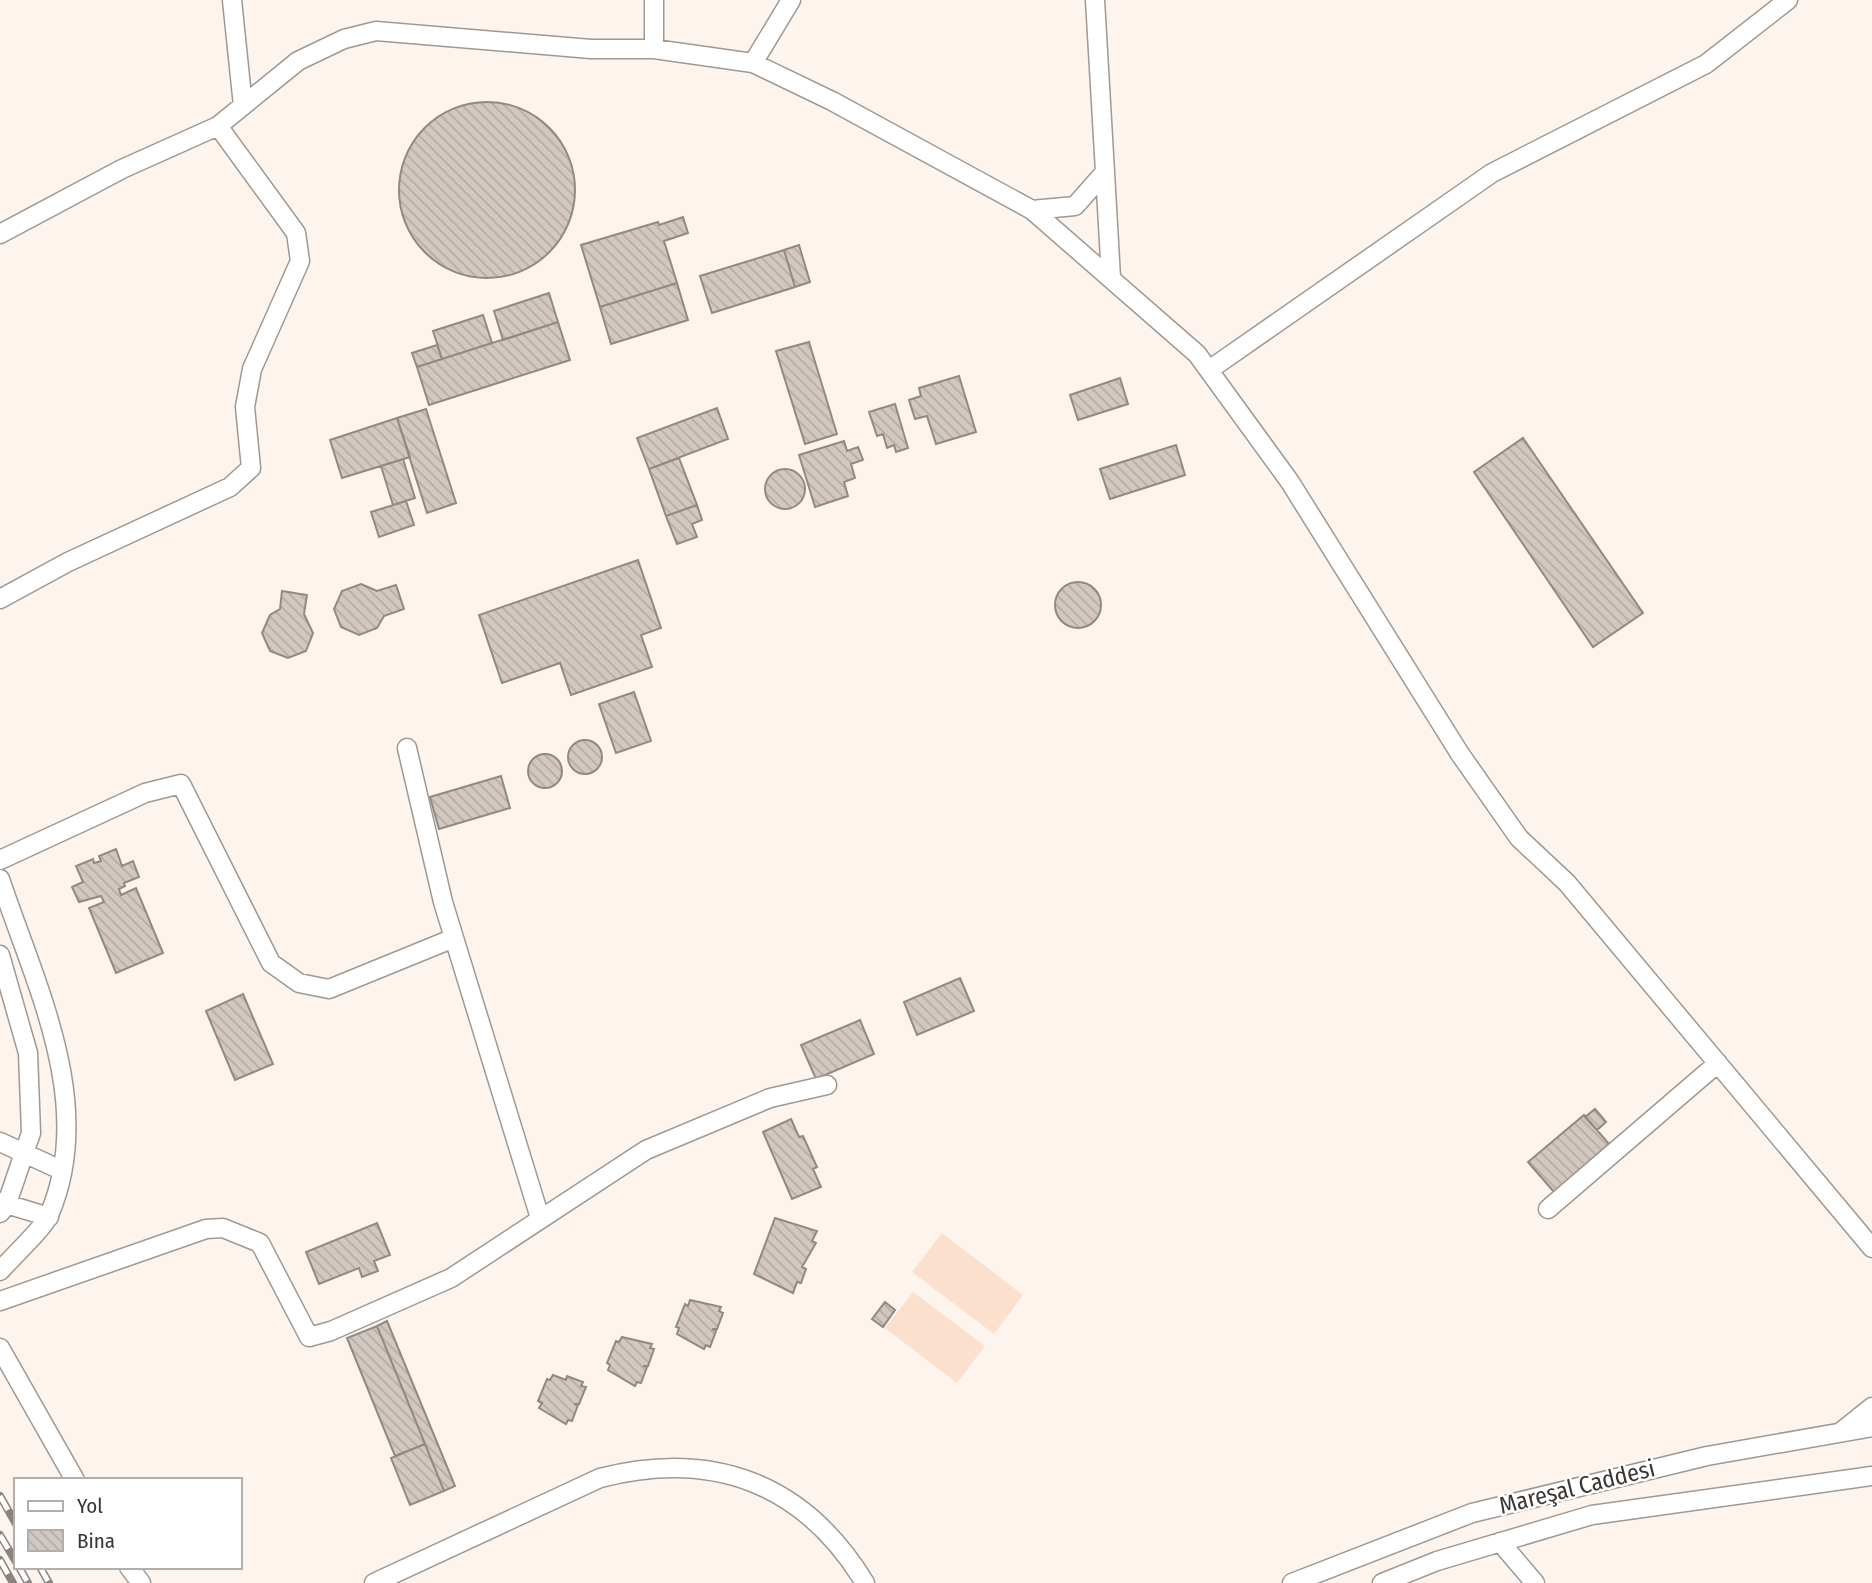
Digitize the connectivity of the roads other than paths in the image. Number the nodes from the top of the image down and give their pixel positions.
1 (232, 0) edge
2 (654, 0) edge
3 (791, 0) edge
4 (1095, 0) edge
5 (1788, 0) edge
6 (654, 49) junction
7 (754, 63) junction
8 (243, 106) junction
9 (218, 126) junction
10 (1105, 172) junction
11 (1032, 210) junction
12 (0, 234) edge
13 (1111, 278) junction
14 (1209, 370) junction
15 (0, 599) edge
16 (407, 748) dead end
17 (0, 860) edge
18 (0, 879) edge
19 (454, 938) junction
20 (0, 955) edge
21 (1718, 1063) junction
22 (827, 1085) dead end
23 (0, 1142) edge
24 (23, 1154) junction
25 (61, 1170) junction
26 (2, 1207) edge
27 (1548, 1209) dead end
28 (48, 1217) junction
29 (540, 1218) junction
30 (1872, 1248) edge
31 (0, 1272) edge
32 (0, 1301) edge
33 (0, 1348) edge
34 (1872, 1407) edge
35 (1872, 1427) edge
36 (1841, 1432) junction
37 (1872, 1476) edge
38 (74, 1478) edge
39 (1500, 1542) junction
40 (374, 1583) edge
41 (865, 1583) edge
42 (1292, 1583) edge
43 (1382, 1583) edge
44 (1535, 1583) edge

1 - 8 street
2 - 6 street
3 - 7 street
4 - 10 street
5 - 14 street
6 - 7 street
6 - 8 street
7 - 11 street
8 - 9 street
9 - 12 street
9 - 15 street
10 - 11 street
10 - 13 street
11 - 13 street
13 - 14 street
14 - 21 street
16 - 19 street
17 - 19 street
18 - 25 street
19 - 29 street
20 - 24 street
21 - 27 street
21 - 30 street
22 - 29 street
23 - 24 street
24 - 25 street
24 - 26 street
25 - 28 street
26 - 28 street
28 - 31 street
29 - 32 street
33 - 38 street
34 - 36 street
35 - 36 street, Mareşal Caddesi
36 - 42 street, Mareşal Caddesi
37 - 39 street, Mareşal Caddesi
39 - 43 street, Mareşal Caddesi
39 - 44 street
40 - 41 street

